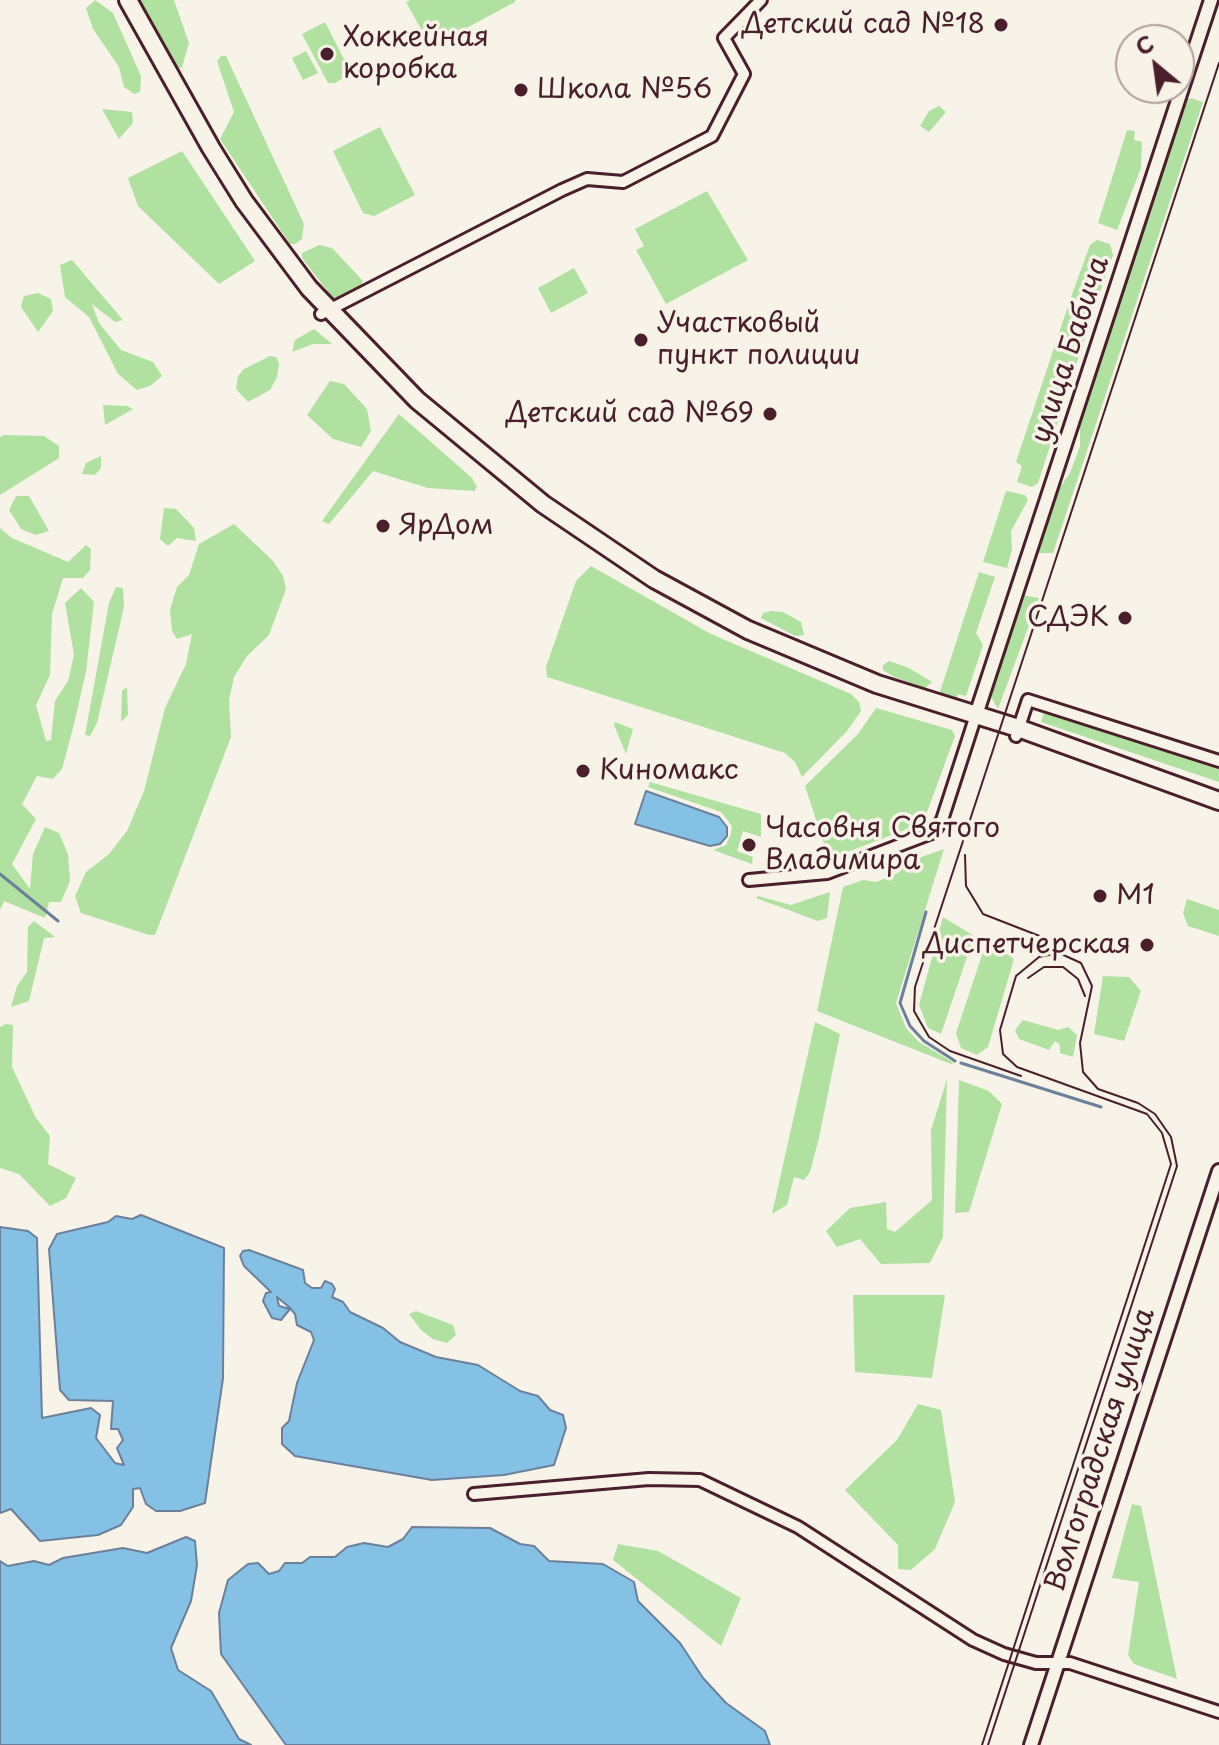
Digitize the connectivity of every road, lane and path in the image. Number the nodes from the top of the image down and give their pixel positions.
1 (120, 0) edge
2 (128, 0) edge
3 (761, 0) edge
4 (1211, 0) edge
5 (325, 312) junction
6 (974, 720) junction
7 (1017, 732) junction
8 (1219, 761) edge
9 (1219, 801) edge
10 (749, 880) dead end
11 (1219, 1171) edge
12 (474, 1494) dead end
13 (1056, 1663) junction
14 (1219, 1712) edge
15 (1031, 1745) edge

1 - 5 main road
2 - 5 main road
3 - 5 street
4 - 6 street, улица Бабича
5 - 6 main road
6 - 7 main road
6 - 10 street
7 - 8 street
7 - 9 main road
11 - 13 street, Волгоградская улица
12 - 13 street
13 - 14 street
13 - 15 street, Волгоградская улица

